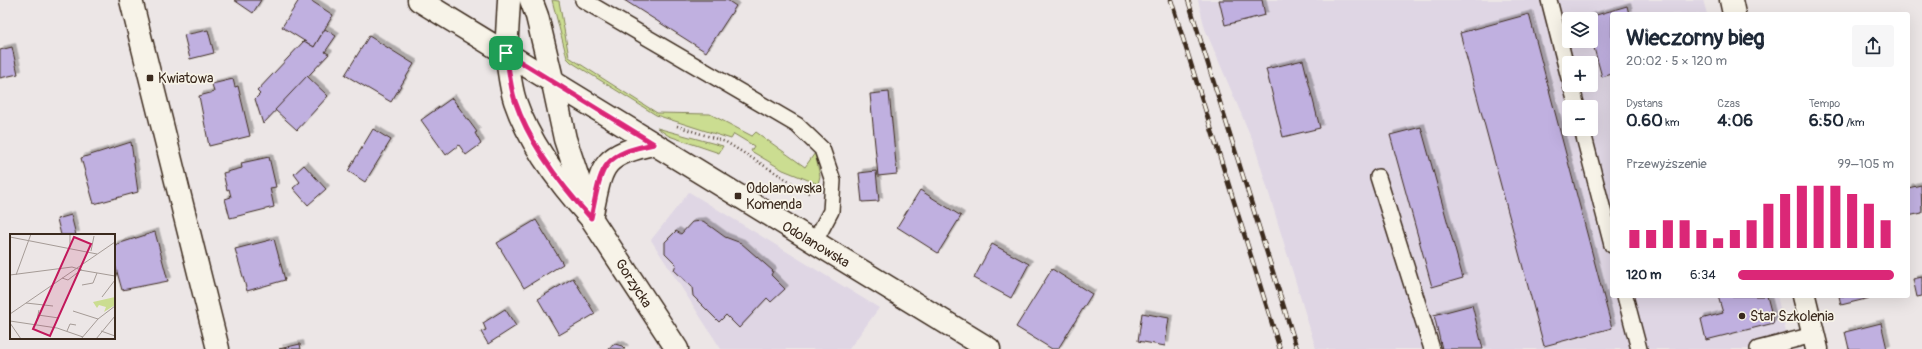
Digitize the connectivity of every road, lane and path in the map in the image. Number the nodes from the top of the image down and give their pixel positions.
1 (131, 0) edge
2 (419, 0) edge
3 (509, 0) edge
4 (531, 0) edge
5 (583, 0) edge
6 (1549, 0) edge
7 (1731, 0) edge
8 (1734, 12) edge
9 (506, 53) junction
10 (1563, 56) edge
11 (553, 83) junction
12 (676, 126) dead end
13 (1584, 136) edge
14 (654, 144) junction
15 (1378, 177) dead end
16 (831, 210) junction
17 (591, 218) junction
18 (1610, 237) edge
19 (814, 243) junction
20 (1626, 298) edge
21 (1804, 298) edge
22 (1815, 342) edge
23 (216, 348) edge
24 (677, 349) edge
25 (989, 349) edge
26 (1432, 349) edge
27 (1639, 349) edge
28 (1758, 349) edge

1 - 23 street
2 - 9 street, Odolanowska
3 - 9 street, Gorzycka
4 - 11 street, Gorzycka
5 - 16 lane
6 - 10 lane
7 - 8 street
9 - 11 street, Odolanowska
9 - 17 street, Gorzycka
11 - 14 street, Odolanowska
11 - 17 street, Gorzycka
12 - 16 path
13 - 18 lane
14 - 17 street
14 - 19 street, Odolanowska
15 - 26 lane
16 - 19 lane
17 - 24 street, Gorzycka
19 - 25 street, Odolanowska
20 - 27 lane
21 - 22 street
22 - 28 lane

